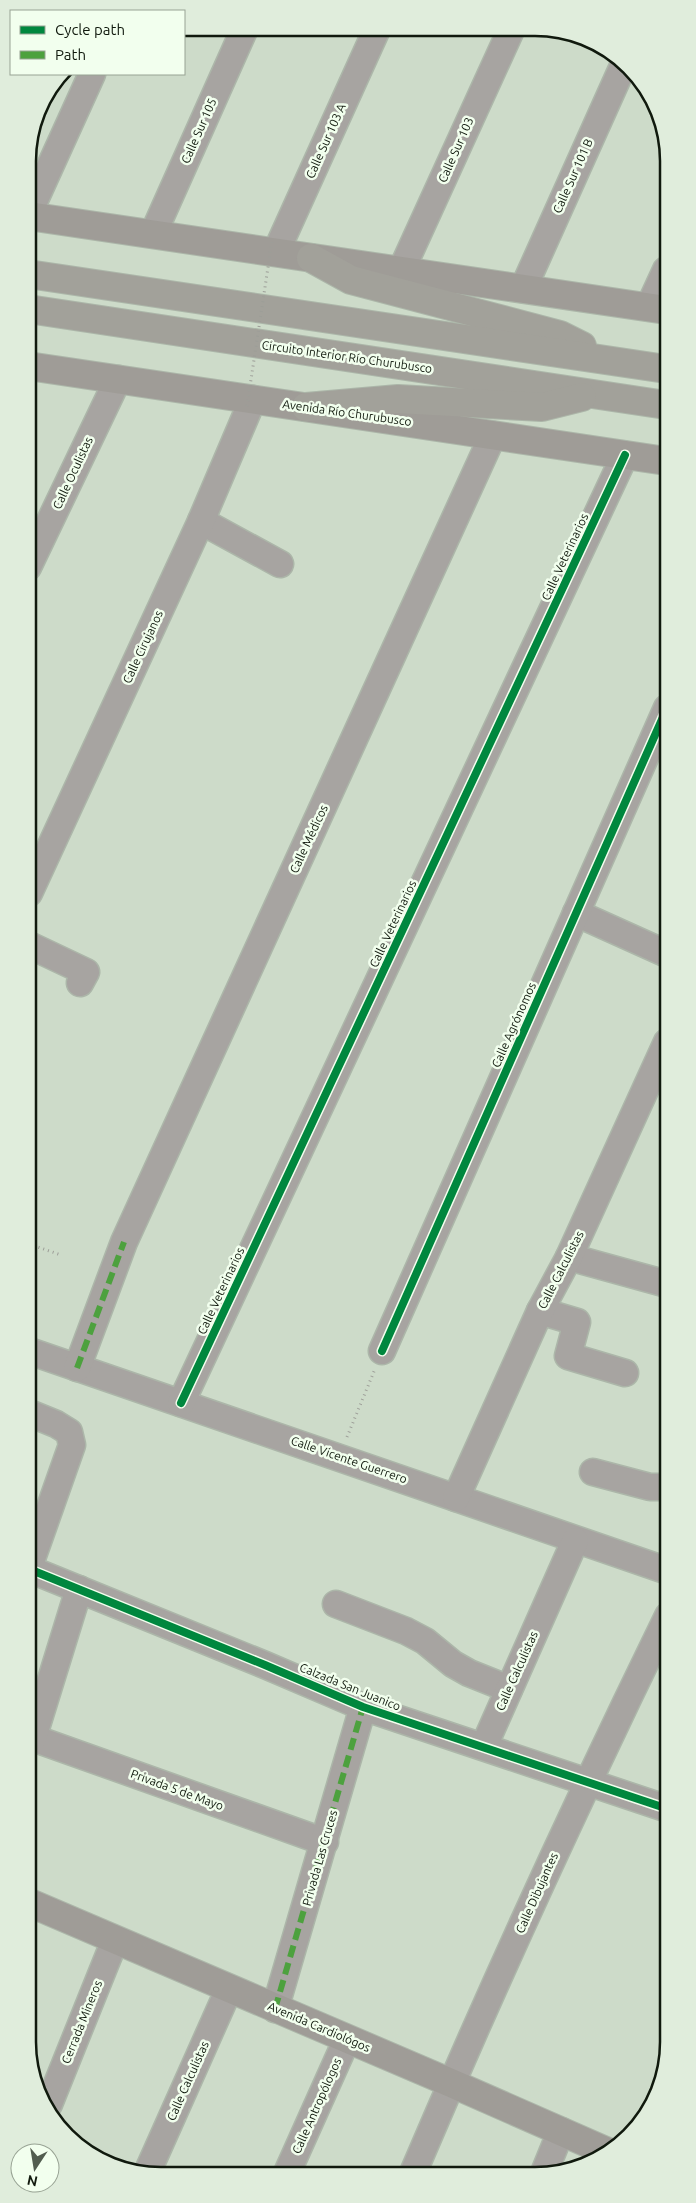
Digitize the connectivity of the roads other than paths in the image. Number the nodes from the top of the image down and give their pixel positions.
1 (373, 36) edge
2 (508, 36) edge
3 (241, 37) edge
4 (621, 71) edge
5 (92, 75) edge
6 (37, 195) edge
7 (37, 216) edge
8 (153, 234) junction
9 (274, 247) junction
10 (311, 258) junction
11 (401, 271) junction
12 (37, 275) edge
13 (523, 289) junction
14 (658, 309) edge
15 (37, 310) edge
16 (608, 360) junction
17 (37, 367) edge
18 (660, 368) edge
19 (118, 379) junction
20 (598, 394) junction
21 (250, 403) junction
22 (660, 404) edge
23 (306, 407) junction
24 (493, 435) junction
25 (625, 455) junction
26 (660, 460) edge
27 (201, 521) junction
28 (37, 549) edge
29 (280, 564) dead end
30 (660, 724) edge
31 (37, 877) edge
32 (576, 913) junction
33 (37, 949) edge
34 (660, 951) edge
35 (80, 983) dead end
36 (660, 1058) edge
37 (569, 1257) junction
38 (659, 1282) edge
39 (540, 1311) junction
40 (382, 1351) road end
41 (36, 1354) edge
42 (77, 1368) junction
43 (625, 1373) dead end
44 (181, 1403) junction
45 (36, 1416) edge
46 (593, 1472) dead end
47 (659, 1486) edge
48 (456, 1498) junction
49 (576, 1541) junction
50 (36, 1547) edge
51 (659, 1569) edge
52 (36, 1571) edge
53 (79, 1589) junction
54 (336, 1604) dead end
55 (659, 1634) edge
56 (509, 1689) junction
57 (363, 1707) junction
58 (36, 1725) edge
59 (36, 1739) edge
60 (484, 1746) junction
61 (587, 1782) junction
62 (659, 1807) edge
63 (325, 1842) junction
64 (36, 1906) edge
65 (115, 1940) junction
66 (229, 1989) junction
67 (275, 2009) junction
68 (347, 2039) junction
69 (451, 2083) junction
70 (51, 2100) edge
71 (561, 2131) junction
72 (600, 2148) edge
73 (547, 2165) edge
74 (150, 2166) edge
75 (290, 2167) edge
76 (416, 2167) edge

1 - 9 street, Calle Sur 103 A
2 - 11 street, Calle Sur 103
3 - 8 street, Calle Sur 105
4 - 13 street, Calle Sur 101 B
5 - 6 street
7 - 8 main road
8 - 9 main road
9 - 10 main road
10 - 11 main road
10 - 16 highway
11 - 13 main road
12 - 16 highway
13 - 14 main road
15 - 20 highway, Circuito Interior Río Churubusco
16 - 18 highway
17 - 19 main road, Avenida Río Churubusco
19 - 21 main road, Avenida Río Churubusco
19 - 28 street, Calle Oculistas
20 - 22 highway, Circuito Interior Río Churubusco
20 - 23 highway
21 - 23 main road, Avenida Río Churubusco
21 - 27 street, Calle Cirujanos
23 - 24 main road, Avenida Río Churubusco
24 - 25 main road, Avenida Río Churubusco
24 - 42 street, Calle Médicos
25 - 26 main road, Avenida Río Churubusco
25 - 44 street, Calle Veterinarios
27 - 29 street
27 - 31 street, Calle Cirujanos
30 - 32 street, Calle Agrónomos
32 - 34 street
32 - 40 street, Calle Agrónomos
33 - 35 street
36 - 37 street, Calle Calculistas
37 - 38 street
37 - 39 street, Calle Calculistas
39 - 43 street
39 - 48 street, Calle Calculistas
41 - 42 street, Calle Vicente Guerrero
42 - 44 street, Calle Vicente Guerrero
44 - 48 street, Calle Vicente Guerrero
45 - 50 street
46 - 47 street
48 - 49 street, Calle Vicente Guerrero
49 - 51 street, Calle Vicente Guerrero
49 - 56 street, Calle Calculistas
52 - 53 street, Calzada San Juanico
53 - 57 street, Calzada San Juanico
53 - 58 street
54 - 56 street
55 - 61 street, Calle Dibujantes
56 - 60 street, Calle Calculistas
57 - 60 street, Calzada San Juanico
57 - 63 street, Privada Las Cruces
59 - 63 street, Privada 5 de Mayo
60 - 61 street, Calzada San Juanico
61 - 62 street, Calzada San Juanico
61 - 69 street, Calle Dibujantes
63 - 67 street, Privada Las Cruces
64 - 65 main road, Avenida Cardiológos
65 - 66 main road, Avenida Cardiológos
65 - 70 street, Cerrada Mineros
66 - 67 main road, Avenida Cardiológos
66 - 74 street, Calle Calculistas
67 - 68 main road, Avenida Cardiológos
68 - 69 main road, Avenida Cardiológos
68 - 75 street, Calle Antropólogos
69 - 71 main road, Avenida Cardiológos
69 - 76 street, Calle Dibujantes
71 - 72 main road, Avenida Cardiológos
71 - 73 street

